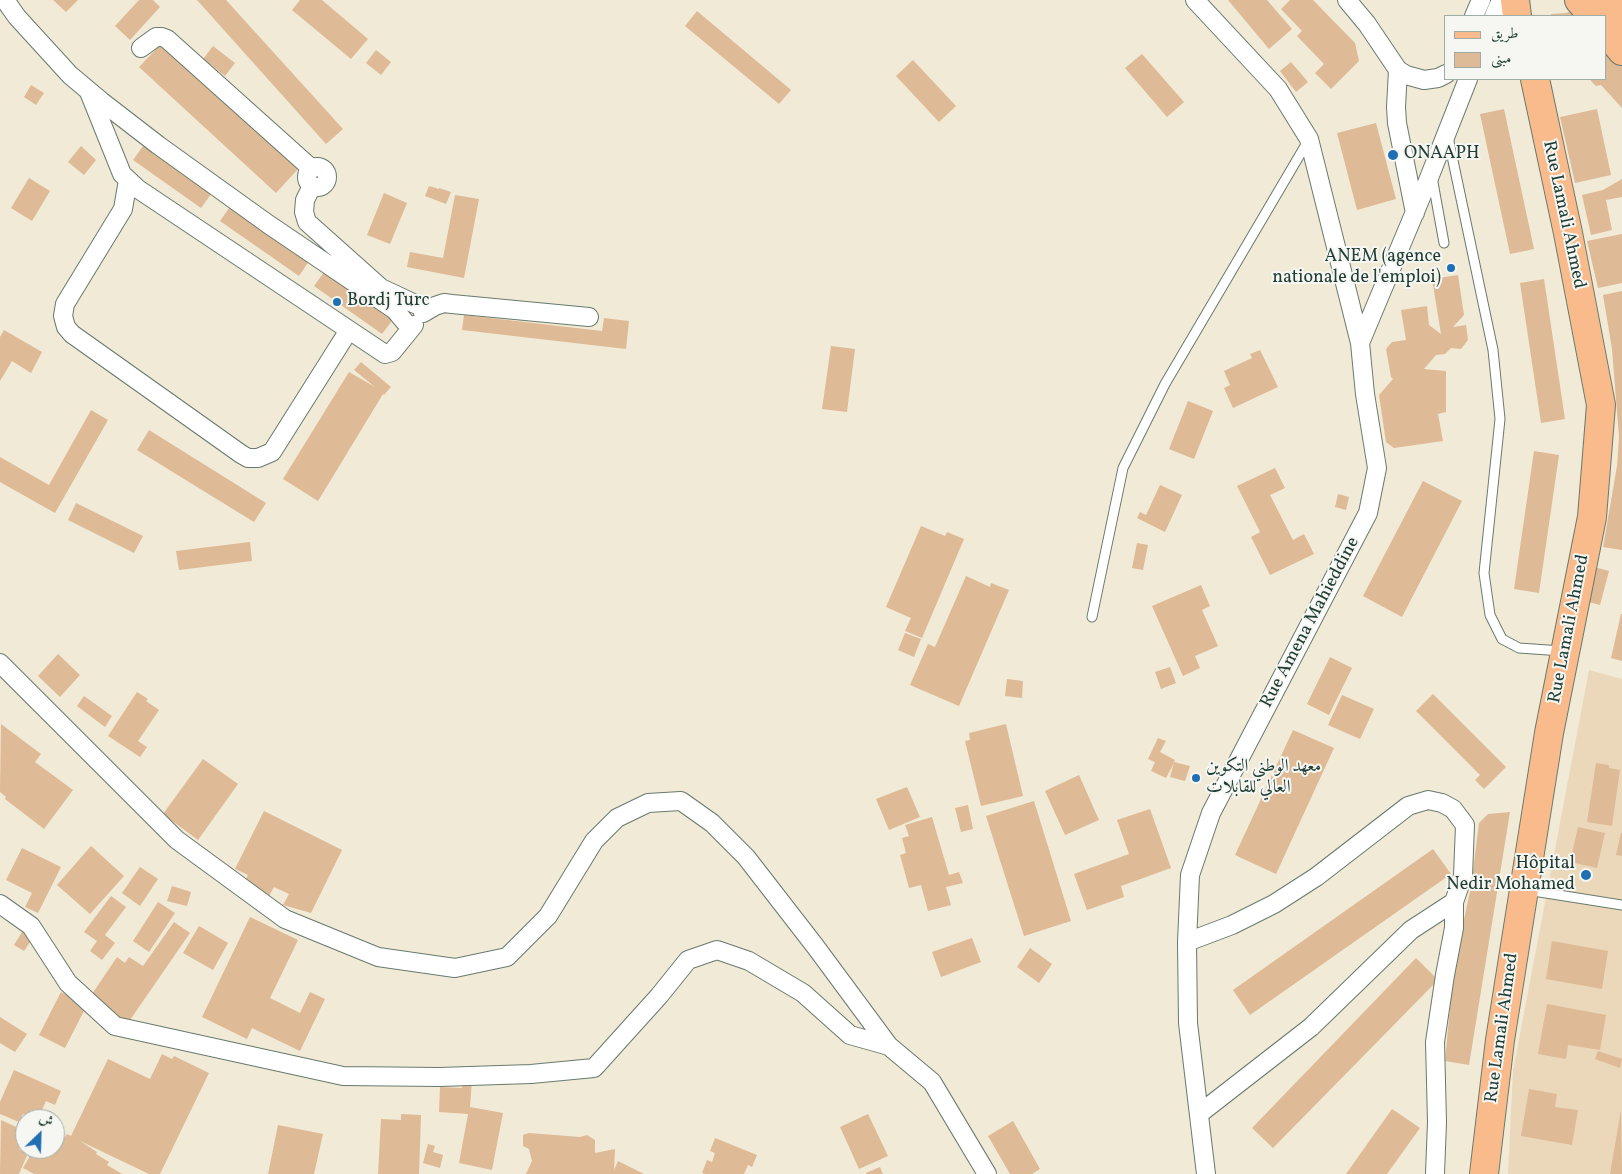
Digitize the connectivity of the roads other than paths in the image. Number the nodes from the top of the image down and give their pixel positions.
1 (5, 0) edge
2 (1195, 0) edge
3 (1347, 0) edge
4 (1482, 0) edge
5 (1501, 0) edge
6 (1516, 0) edge
7 (1530, 0) edge
8 (1579, 0) edge
9 (1607, 0) edge
10 (1474, 15) edge
11 (1494, 15) edge
12 (1517, 15) edge
13 (1530, 15) edge
14 (1592, 15) edge
15 (1622, 18) edge
16 (1607, 33) edge
17 (141, 48) dead end
18 (1622, 51) edge
19 (1398, 70) junction
20 (1444, 75) edge
21 (1424, 80) junction
22 (1468, 80) edge
23 (1536, 81) edge
24 (89, 91) junction
25 (1396, 102) junction
26 (1447, 130) junction
27 (1309, 139) junction
28 (1431, 172) junction
29 (128, 180) junction
30 (1415, 213) junction
31 (1444, 243) dead end
32 (414, 316) junction
33 (589, 317) dead end
34 (349, 330) junction
35 (1360, 343) junction
36 (1092, 617) dead end
37 (1565, 652) junction
38 (0, 663) edge
39 (1524, 890) junction
40 (1454, 902) junction
41 (0, 904) edge
42 (1622, 905) edge
43 (1187, 942) junction
44 (888, 1046) junction
45 (1199, 1114) junction
46 (987, 1174) edge
47 (1206, 1174) edge
48 (1435, 1174) edge
49 (1484, 1174) edge

1 - 24 street
2 - 27 street
3 - 19 street
4 - 10 street
5 - 11 street
6 - 12 main road
7 - 13 main road
8 - 14 main road
9 - 15 main road
16 - 18 main road
17 - 32 street
19 - 21 street
19 - 25 street
20 - 21 street
21 - 25 street
22 - 26 street, Rue Amena Mahieddine
23 - 37 main road, Rue Lamali Ahmed
24 - 29 street
24 - 32 street
25 - 30 street
26 - 28 street, Rue Amena Mahieddine
26 - 37 lane
27 - 35 street
27 - 36 lane
28 - 30 street, Rue Amena Mahieddine
28 - 31 lane
29 - 34 street
29 - 34 street
30 - 35 street, Rue Amena Mahieddine
32 - 33 street
32 - 34 street
35 - 43 street, Rue Amena Mahieddine
37 - 39 main road, Rue Lamali Ahmed
38 - 44 street
39 - 42 lane
39 - 49 main road, Rue Lamali Ahmed
40 - 43 street
40 - 45 street
40 - 48 street
41 - 44 street
43 - 45 street, Rue Amena Mahieddine
44 - 46 street
45 - 47 street, Rue Amena Mahieddine

